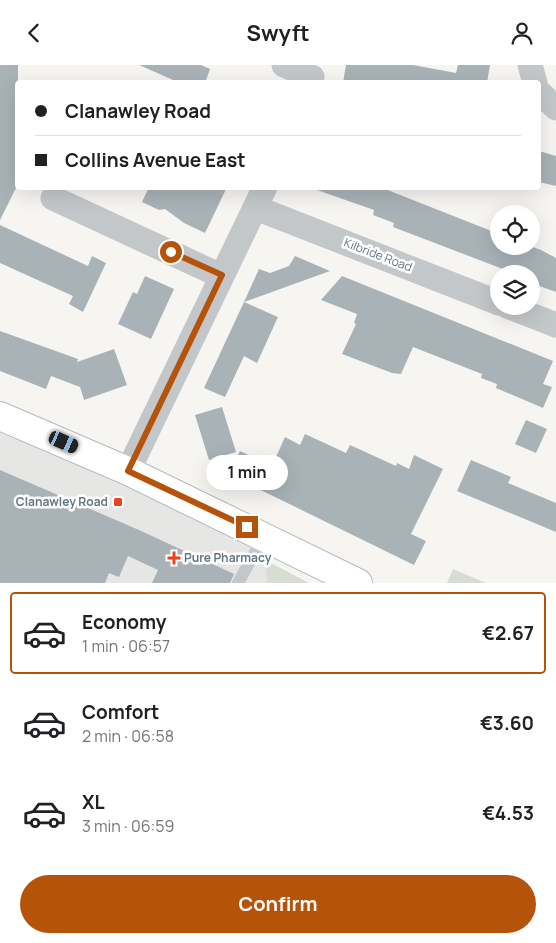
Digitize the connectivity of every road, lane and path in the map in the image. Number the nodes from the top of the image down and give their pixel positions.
1 (284, 65) edge
2 (530, 65) edge
3 (312, 75) edge
4 (534, 80) edge
5 (541, 94) edge
6 (556, 108) edge
7 (53, 197) dead end
8 (261, 198) edge
9 (222, 275) junction
10 (490, 299) edge
11 (531, 315) edge
12 (556, 325) edge
13 (0, 416) edge
14 (128, 471) junction
15 (264, 536) junction
16 (238, 583) edge
17 (358, 583) edge

1 - 3 street
2 - 4 street
5 - 6 street
7 - 9 street
8 - 9 street
8 - 10 street, Kilbride Road
9 - 14 street
11 - 12 street
13 - 14 main road
14 - 15 main road
15 - 16 lane
15 - 17 main road

